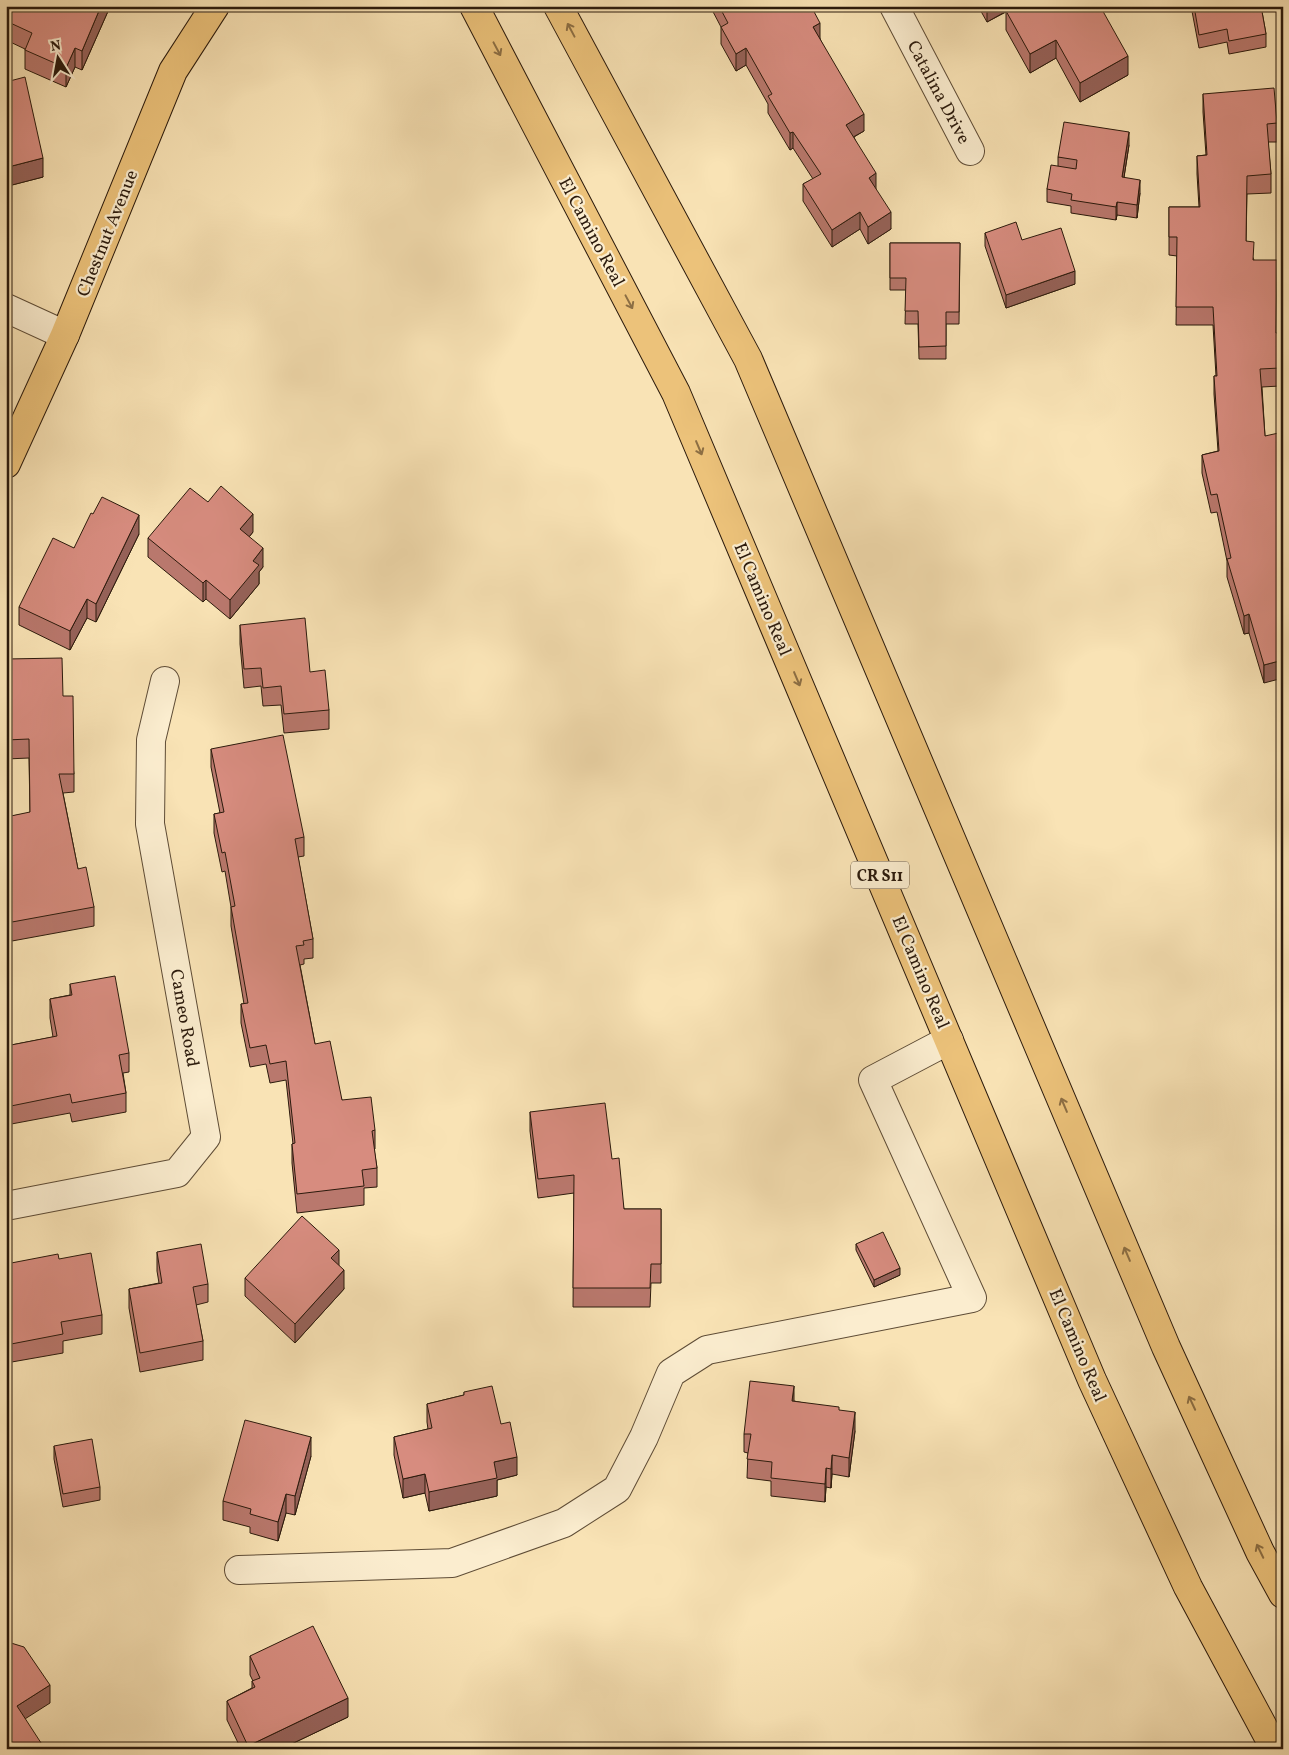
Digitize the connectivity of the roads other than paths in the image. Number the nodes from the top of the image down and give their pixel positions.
1 (216, 6) edge
2 (474, 6) edge
3 (558, 6) edge
4 (894, 6) edge
5 (970, 151) dead end
6 (6, 308) edge
7 (65, 335) junction
8 (6, 464) edge
9 (165, 681) dead end
10 (949, 1040) junction
11 (6, 1206) edge
12 (239, 1570) dead end
13 (1283, 1594) edge
14 (1275, 1749) edge

1 - 7 main road, Chestnut Avenue
2 -> 10 main road, El Camino Real / CR S11
13 -> 3 main road
4 - 5 street, Catalina Drive
6 - 7 street
7 - 8 main road, Chestnut Avenue
9 - 11 street, Cameo Road
10 - 12 street
10 - 14 main road, El Camino Real / CR S11

